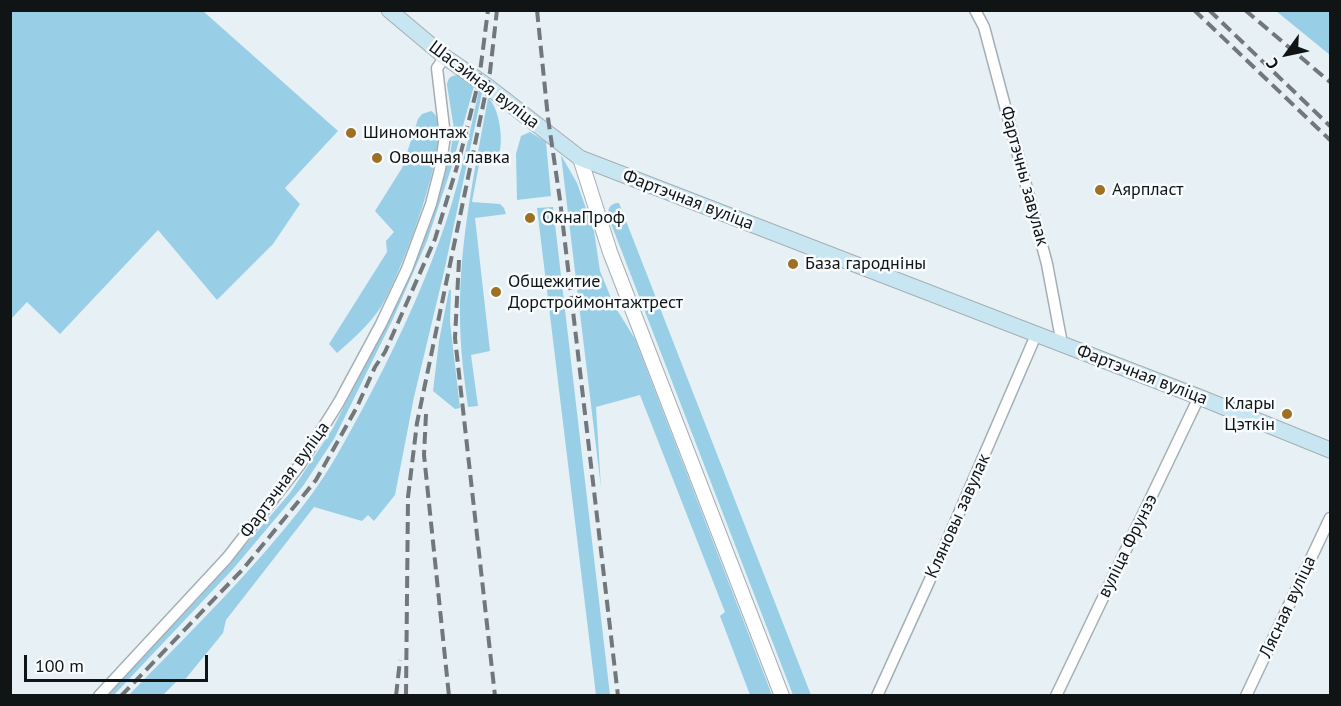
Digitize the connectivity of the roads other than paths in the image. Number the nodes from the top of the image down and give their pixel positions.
1 (389, 10) edge
2 (975, 10) edge
3 (445, 57) junction
4 (580, 158) junction
5 (1036, 334) junction
6 (1062, 344) junction
7 (1199, 397) junction
8 (1330, 450) edge
9 (1330, 518) edge
10 (99, 696) edge
11 (782, 696) edge
12 (877, 696) edge
13 (1056, 696) edge
14 (1246, 696) edge

1 - 3 main road, Шасэйная вуліца
2 - 6 street, Фартэчны завулак
3 - 4 main road, Шасэйная вуліца
3 - 10 street, Фартэчная вуліца
4 - 5 main road, Фартэчная вуліца
4 - 11 street
5 - 6 main road, Фартэчная вуліца
5 - 12 street, Кляновы завулак
6 - 7 main road, Фартэчная вуліца
7 - 8 main road, Фартэчная вуліца
7 - 13 street, вуліца Фрунзэ
9 - 14 street, Лясная вуліца

